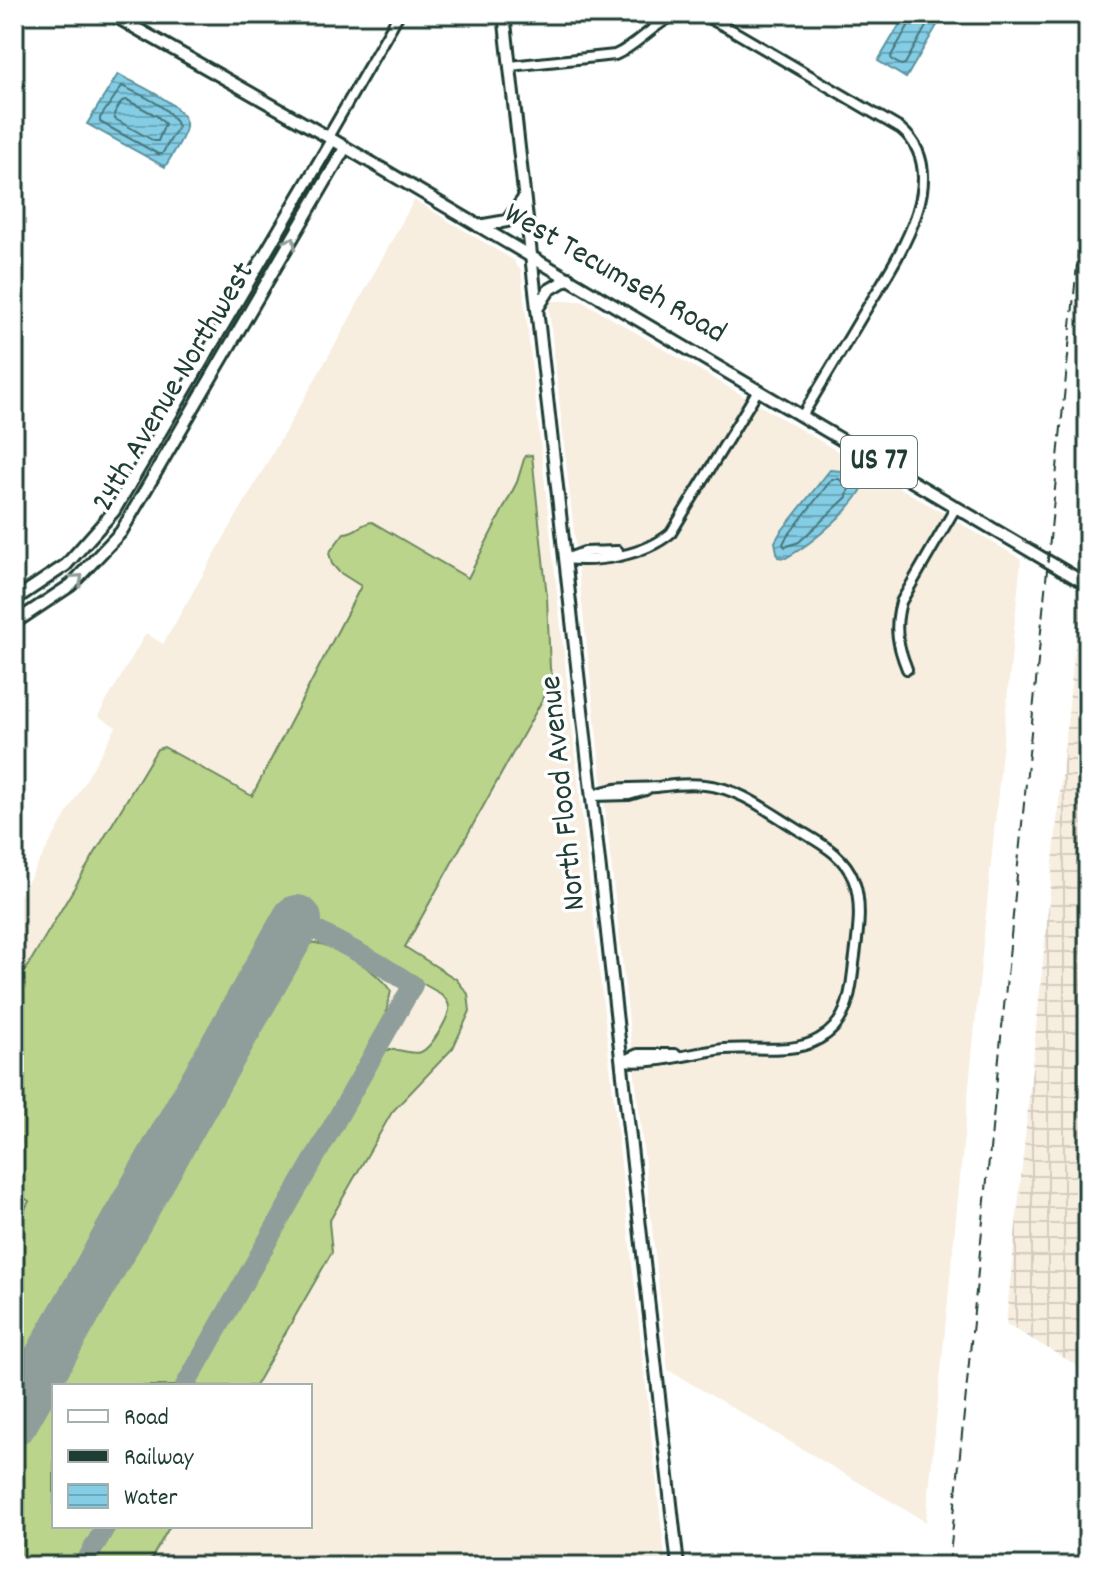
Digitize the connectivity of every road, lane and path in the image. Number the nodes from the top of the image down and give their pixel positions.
1 (111, 14) edge
2 (399, 14) edge
3 (504, 14) edge
4 (677, 14) edge
5 (700, 14) edge
6 (510, 66) junction
7 (330, 138) junction
8 (345, 148) junction
9 (524, 198) junction
10 (478, 226) junction
11 (531, 257) junction
12 (569, 278) junction
13 (537, 309) junction
14 (758, 390) junction
15 (802, 416) junction
16 (956, 507) junction
17 (565, 559) junction
18 (1088, 585) edge
19 (14, 600) edge
20 (14, 623) edge
21 (907, 669) dead end
22 (592, 796) junction
23 (622, 1061) junction
24 (678, 1566) edge

1 - 7 main road, West Tecumseh Road
2 - 7 street, 24th Avenue Northwest
3 - 6 main road, North Flood Avenue
4 - 6 street
5 - 15 street
6 - 9 main road, North Flood Avenue
7 - 8 main road, West Tecumseh Road
7 - 19 main road, 24th Avenue Northwest
8 - 10 main road, West Tecumseh Road
20 -> 8 main road, 24th Avenue Northwest
9 - 10 main road
9 - 11 main road, North Flood Avenue
10 - 11 main road, West Tecumseh Road
11 - 12 main road, West Tecumseh Road / US 77
11 - 13 main road, North Flood Avenue
12 - 13 main road
12 - 14 main road, West Tecumseh Road / US 77
13 - 17 main road, North Flood Avenue
14 - 15 main road, West Tecumseh Road / US 77
14 - 17 street
15 - 16 main road, West Tecumseh Road / US 77
16 - 18 main road, West Tecumseh Road / US 77
16 - 21 street
17 - 22 main road, North Flood Avenue
22 - 23 main road, North Flood Avenue
22 - 23 street
23 - 24 main road, North Flood Avenue

